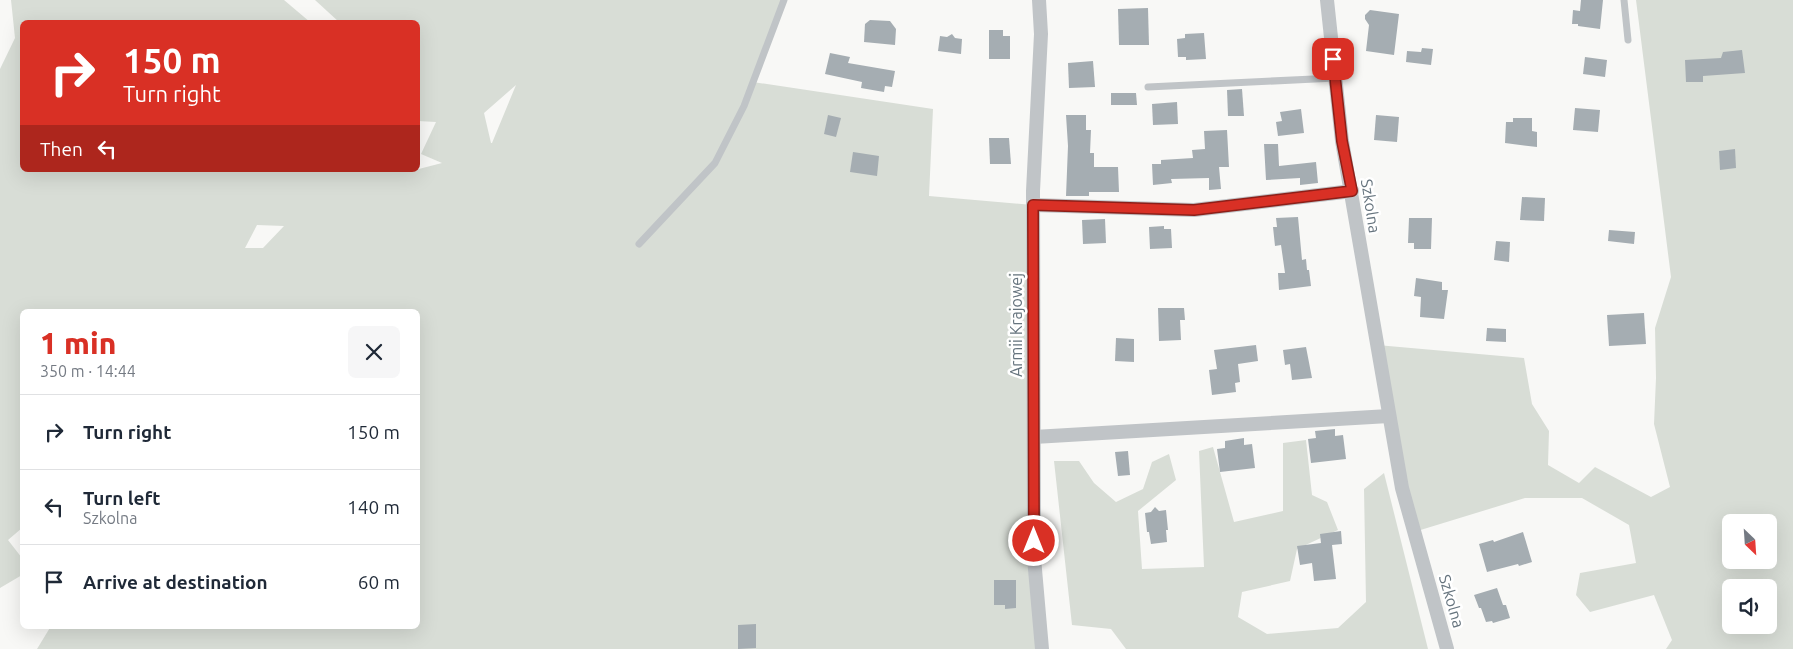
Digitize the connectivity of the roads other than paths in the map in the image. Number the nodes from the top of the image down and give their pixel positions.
1 (784, 0) edge
2 (1039, 0) edge
3 (1327, 0) edge
4 (1624, 0) edge
5 (1628, 40) dead end
6 (1335, 78) junction
7 (1148, 87) dead end
8 (1352, 191) junction
9 (1033, 205) junction
10 (639, 244) dead end
11 (1389, 416) junction
12 (1034, 437) junction
13 (1042, 649) edge
14 (1447, 649) edge

1 - 10 lane
2 - 9 street, Armii Krajowej
3 - 6 street, Szkolna
4 - 5 lane
6 - 7 lane
6 - 8 street, Szkolna
8 - 9 street
8 - 11 street, Szkolna
9 - 12 street, Armii Krajowej
11 - 12 street
11 - 14 street, Szkolna
12 - 13 street, Armii Krajowej

